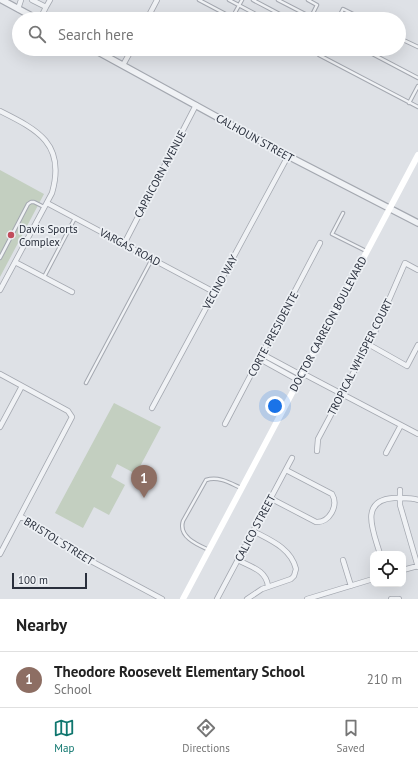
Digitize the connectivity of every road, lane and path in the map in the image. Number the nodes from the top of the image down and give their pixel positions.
1 (2, 0) edge
2 (21, 0) edge
3 (32, 0) edge
4 (50, 0) edge
5 (157, 0) edge
6 (199, 0) edge
7 (229, 0) edge
8 (242, 0) edge
9 (253, 0) edge
10 (278, 0) edge
11 (308, 0) edge
12 (239, 5) junction
13 (46, 7) junction
14 (18, 8) junction
15 (26, 12) edge
16 (43, 12) edge
17 (151, 12) edge
18 (222, 12) edge
19 (236, 12) edge
20 (252, 12) edge
21 (276, 12) edge
22 (299, 12) edge
23 (313, 12) edge
24 (342, 12) edge
25 (349, 12) edge
26 (406, 41) edge
27 (418, 47) edge
28 (107, 56) edge
29 (128, 56) edge
30 (323, 56) edge
31 (376, 56) edge
32 (123, 65) junction
33 (418, 78) edge
34 (418, 86) edge
35 (409, 103) junction
36 (196, 105) junction
37 (418, 108) edge
38 (0, 111) edge
39 (418, 155) edge
40 (288, 156) junction
41 (47, 203) junction
42 (44, 208) junction
43 (390, 208) junction
44 (343, 213) dead end
45 (75, 218) junction
46 (418, 223) edge
47 (320, 243) dead end
48 (124, 244) junction
49 (367, 252) junction
50 (0, 258) edge
51 (152, 259) junction
52 (15, 262) junction
53 (418, 270) edge
54 (43, 278) junction
55 (0, 290) edge
56 (72, 292) dead end
57 (214, 292) junction
58 (368, 344) junction
59 (418, 345) edge
60 (262, 354) junction
61 (260, 359) junction
62 (0, 374) edge
63 (300, 376) junction
64 (86, 383) dead end
65 (22, 386) junction
66 (342, 394) junction
67 (152, 408) dead end
68 (225, 424) dead end
69 (401, 425) junction
70 (0, 427) edge
71 (418, 434) edge
72 (317, 451) dead end
73 (386, 452) dead end
74 (292, 458) dead end
75 (286, 470) junction
76 (241, 488) junction
77 (400, 490) dead end
78 (270, 498) junction
79 (399, 498) junction
80 (418, 500) edge
81 (20, 516) junction
82 (253, 531) junction
83 (208, 550) junction
84 (379, 551) edge
85 (0, 554) edge
86 (238, 560) junction
87 (343, 560) dead end
88 (418, 566) edge
89 (406, 569) edge
90 (370, 581) edge
91 (268, 586) junction
92 (351, 586) junction
93 (162, 599) edge
94 (183, 599) edge
95 (217, 599) edge
96 (247, 599) edge
97 (307, 599) edge
98 (391, 599) edge
99 (399, 599) edge

1 - 14 street
2 - 14 street
3 - 13 street
4 - 13 street
5 - 17 street
6 - 18 lane
7 - 12 lane
8 - 12 lane
9 - 21 lane
10 - 22 lane
11 - 23 lane
12 - 19 lane
12 - 20 lane
13 - 16 street
14 - 15 street
24 - 25 lane
26 - 27 lane
28 - 32 street, CALHOUN STREET
29 - 32 street
30 - 35 lane
31 - 33 lane
32 - 36 street, CALHOUN STREET
34 - 35 lane
35 - 37 lane
36 - 40 street, CALHOUN STREET
36 - 48 street, CAPRICORN AVENUE
38 - 41 street
39 - 43 main road, DOCTOR CARREON BOULEVARD
40 - 43 street, CALHOUN STREET
40 - 57 street, VECINO WAY
41 - 42 street
41 - 45 street, VARGAS ROAD
42 - 50 lane
42 - 52 street
43 - 46 street, CALHOUN STREET
43 - 49 main road, DOCTOR CARREON BOULEVARD
44 - 49 lane
45 - 48 street, VARGAS ROAD
45 - 54 lane
47 - 60 street, CORTE PRESIDENTE
48 - 51 street, VARGAS ROAD
49 - 63 main road, DOCTOR CARREON BOULEVARD
51 - 57 street, VARGAS ROAD
51 - 64 lane
52 - 54 street
52 - 55 street
53 - 58 street, TROPICAL WHISPER COURT
54 - 56 street
57 - 67 street, VECINO WAY
58 - 59 street
58 - 66 street, TROPICAL WHISPER COURT
60 - 61 street, CORTE PRESIDENTE
60 - 63 street
61 - 63 street
61 - 68 street, CORTE PRESIDENTE
62 - 65 street
63 - 66 street
63 - 76 main road, DOCTOR CARREON BOULEVARD
65 - 70 street
65 - 81 street
66 - 69 street
66 - 72 street, TROPICAL WHISPER COURT
69 - 71 street
69 - 73 street
74 - 75 street, CALICO STREET
75 - 78 street, CALICO STREET
75 - 78 street
76 - 83 main road, DOCTOR CARREON BOULEVARD
76 - 83 lane
77 - 79 street
78 - 82 street, CALICO STREET
79 - 80 street
79 - 84 street
79 - 88 street
81 - 85 street
81 - 93 street, BRISTOL STREET
82 - 86 street, CALICO STREET
82 - 91 street
83 - 94 main road, DOCTOR CARREON BOULEVARD
86 - 91 street
86 - 95 street, CALICO STREET
87 - 92 street
88 - 89 street
90 - 92 street
91 - 96 street
92 - 97 street
98 - 99 street

